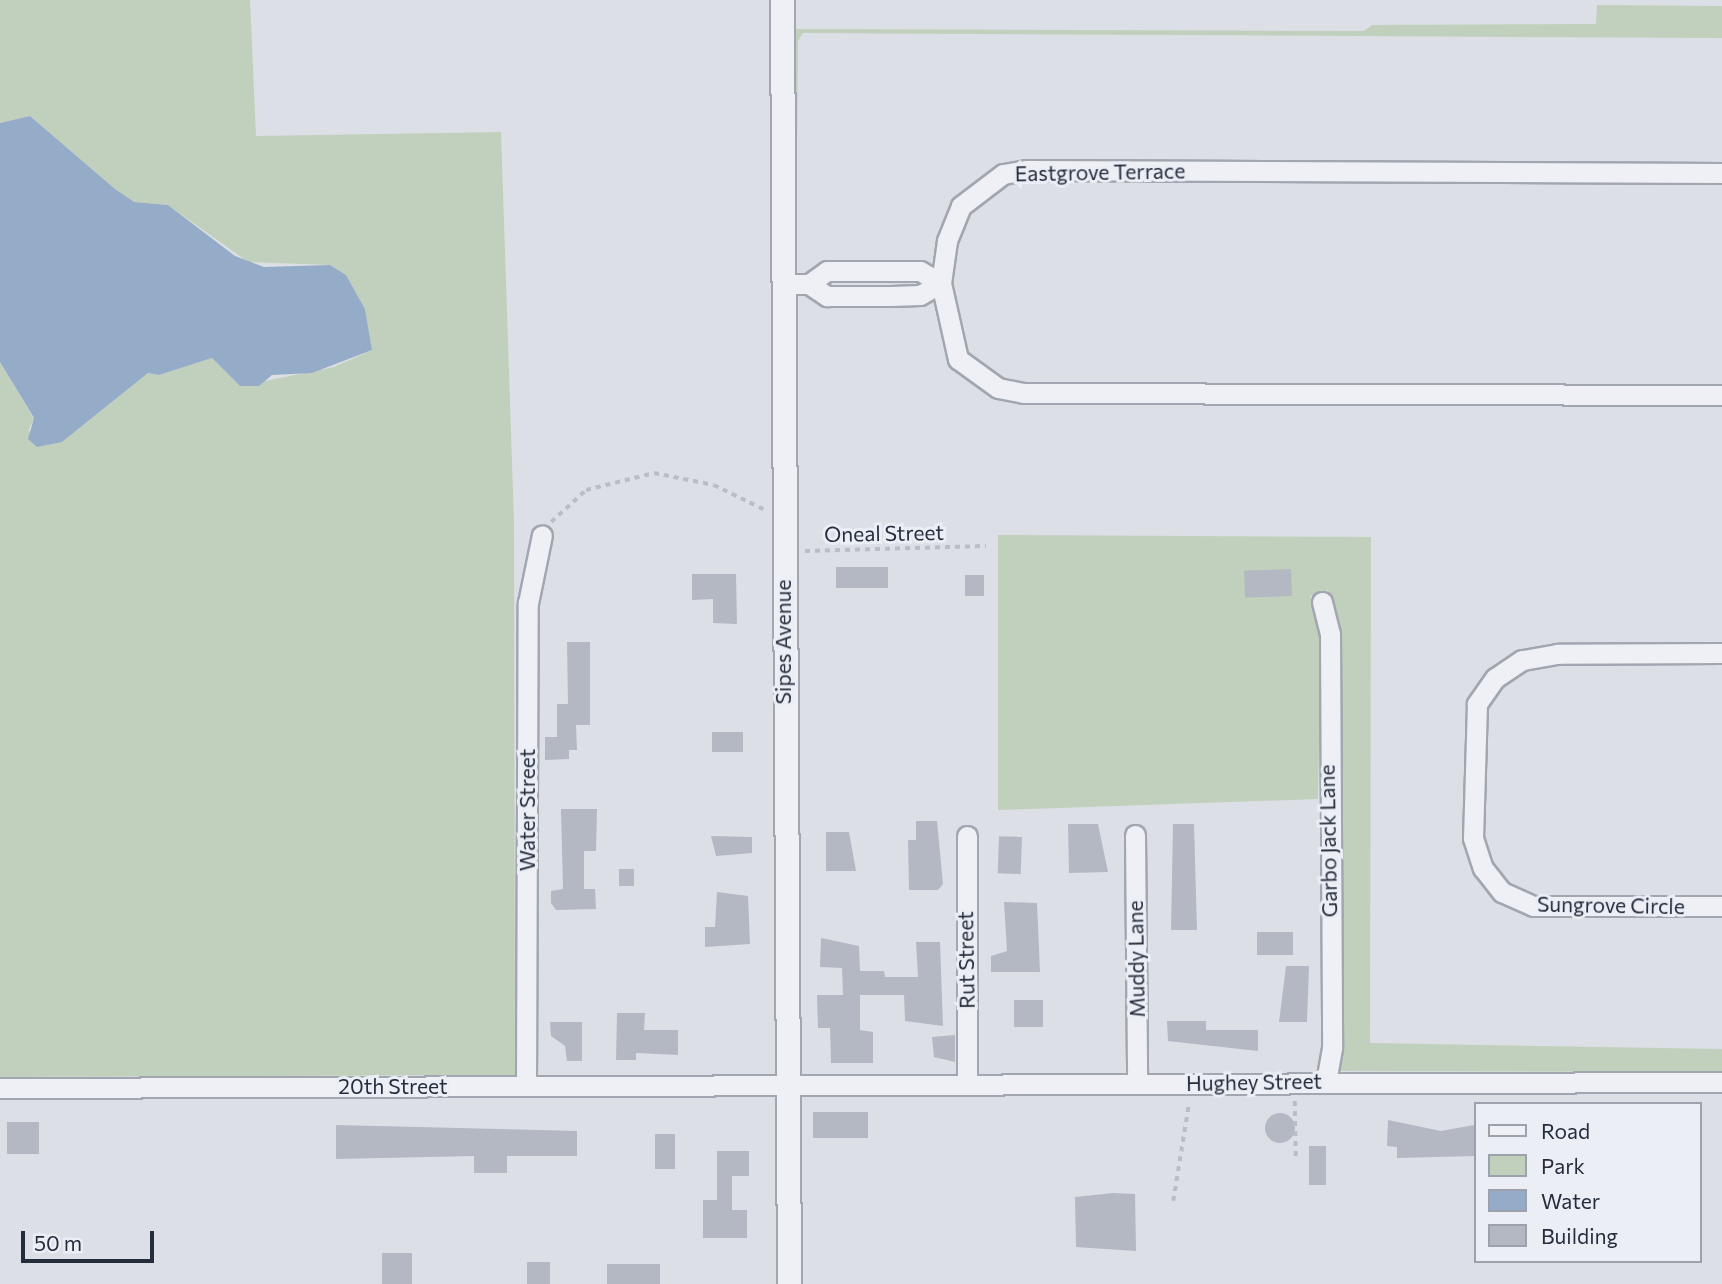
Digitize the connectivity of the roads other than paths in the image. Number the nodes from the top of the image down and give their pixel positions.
1 (782, 0) edge
2 (1722, 173) edge
3 (863, 271) junction
4 (941, 283) junction
5 (782, 284) junction
6 (809, 284) junction
7 (863, 296) junction
8 (1722, 395) edge
9 (542, 535) road end
10 (1322, 602) dead end
11 (1722, 653) edge
12 (1135, 835) dead end
13 (967, 836) dead end
14 (1722, 906) edge
15 (1326, 1081) junction
16 (1722, 1082) edge
17 (1137, 1083) junction
18 (967, 1085) junction
19 (526, 1086) junction
20 (785, 1086) junction
21 (0, 1088) edge
22 (789, 1284) edge

1 - 5 street, Sipes Avenue
2 - 4 street, Eastgrove Terrace
3 - 4 street
3 - 6 street
3 - 7 street
4 - 7 street
4 - 8 street, Eastgrove Terrace
5 - 6 street
5 - 20 street, Sipes Avenue
6 - 7 street
9 - 19 street, Water Street
10 - 15 street, Garbo Jack Lane
11 - 14 street, Sungrove Circle
12 - 17 street, Muddy Lane
13 - 18 street, Rut Street
15 - 16 street, Hughey Street
15 - 17 street, Hughey Street
17 - 18 street, Hughey Street
18 - 20 street, Hughey Street
19 - 20 street, 20th Street
19 - 21 street, 20th Street
20 - 22 street, Sipes Avenue

